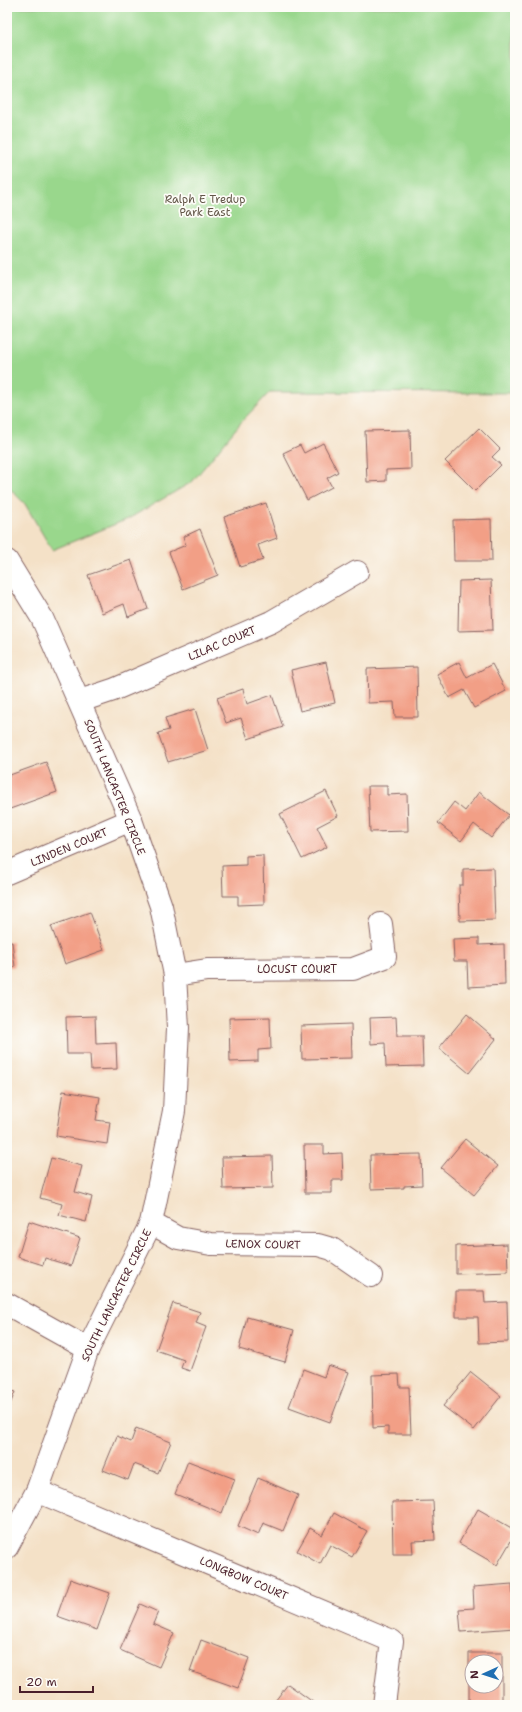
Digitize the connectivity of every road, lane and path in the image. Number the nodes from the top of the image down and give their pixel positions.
1 (7, 561) edge
2 (357, 572) dead end
3 (80, 701) junction
4 (131, 820) junction
5 (7, 873) edge
6 (381, 924) dead end
7 (175, 975) junction
8 (151, 1224) junction
9 (371, 1276) dead end
10 (7, 1304) edge
11 (88, 1349) junction
12 (38, 1491) junction
13 (7, 1547) edge
14 (384, 1705) edge

1 - 3 street, SOUTH LANCASTER CIRCLE
2 - 3 street, LILAC COURT
3 - 4 street, SOUTH LANCASTER CIRCLE
4 - 5 street, LINDEN COURT
4 - 7 street, SOUTH LANCASTER CIRCLE
6 - 7 street, LOCUST COURT
7 - 8 street, SOUTH LANCASTER CIRCLE
8 - 9 street, LENOX COURT
8 - 11 street, SOUTH LANCASTER CIRCLE
10 - 11 street
11 - 12 street, SOUTH LANCASTER CIRCLE
12 - 13 street, SOUTH LANCASTER CIRCLE
12 - 14 street, LONGBOW COURT

